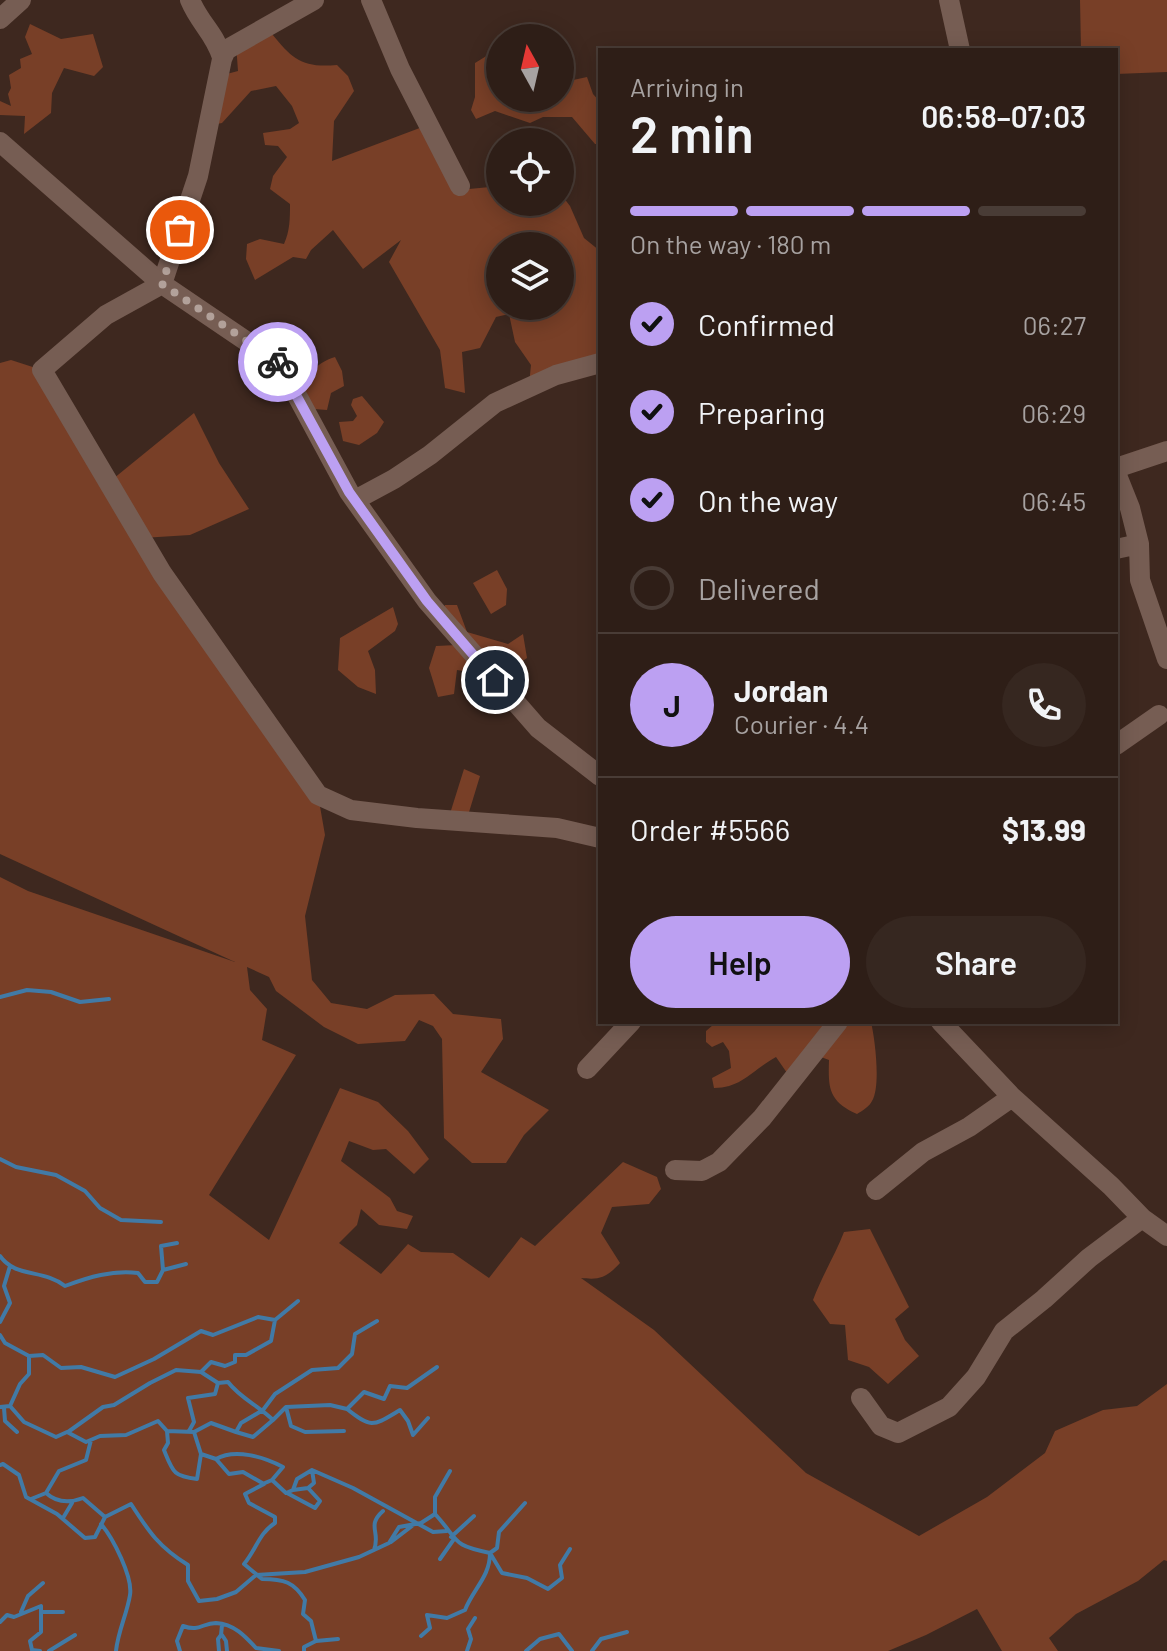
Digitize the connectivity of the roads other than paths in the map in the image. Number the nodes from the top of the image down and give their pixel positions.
1 (21, 0) edge
2 (190, 0) edge
3 (314, 0) edge
4 (371, 0) edge
5 (949, 0) edge
6 (0, 19) edge
7 (960, 48) edge
8 (222, 57) junction
9 (0, 142) edge
10 (460, 186) dead end
11 (162, 284) junction
12 (598, 364) edge
13 (1167, 451) edge
14 (1118, 469) edge
15 (1118, 475) edge
16 (355, 500) junction
17 (1139, 544) junction
18 (1118, 549) edge
19 (1167, 659) edge
20 (1159, 715) dead end
21 (1118, 744) edge
22 (598, 774) edge
23 (598, 838) edge
24 (629, 1024) edge
25 (836, 1024) edge
26 (943, 1024) edge
27 (587, 1069) dead end
28 (1012, 1097) junction
29 (675, 1170) dead end
30 (876, 1190) dead end
31 (1142, 1218) junction
32 (1167, 1236) edge
33 (861, 1398) dead end

1 - 6 street
2 - 8 street
3 - 8 street
4 - 10 street
5 - 7 street
8 - 11 street
9 - 11 street
11 - 16 street
11 - 23 street
12 - 16 street
13 - 14 street
15 - 17 street
16 - 22 street
17 - 18 street
17 - 19 street
20 - 21 street
24 - 27 street
25 - 29 street
26 - 28 street
28 - 30 street
28 - 31 street
31 - 32 street
31 - 33 street

